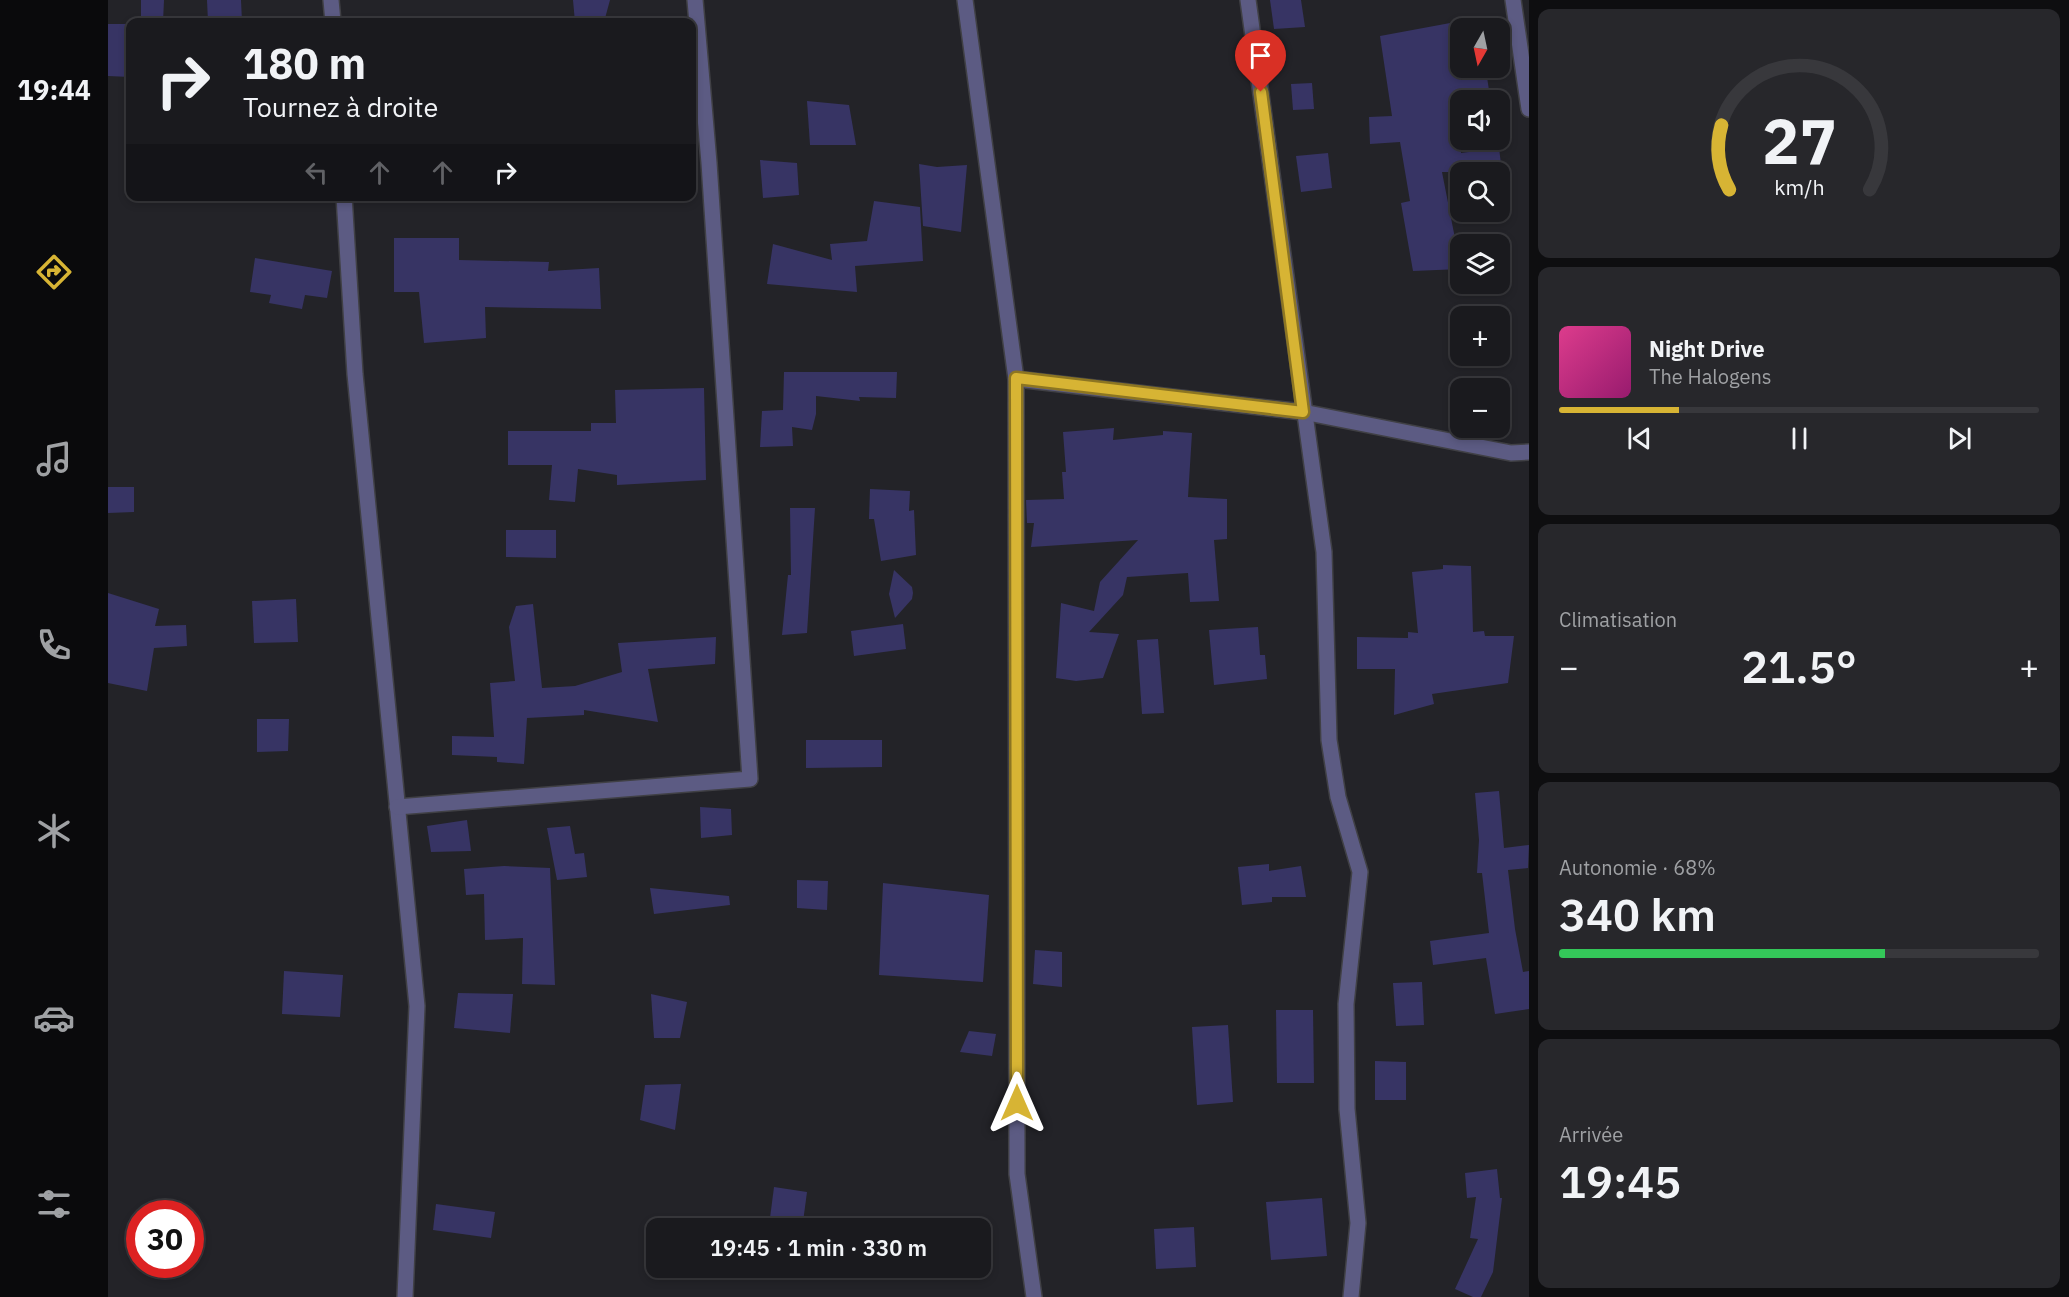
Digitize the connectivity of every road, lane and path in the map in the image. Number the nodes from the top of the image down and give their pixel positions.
1 (331, 0) edge
2 (695, 0) edge
3 (965, 0) edge
4 (1248, 0) edge
5 (1514, 0) edge
6 (333, 18) edge
7 (1529, 109) edge
8 (344, 201) edge
9 (1016, 378) junction
10 (1303, 412) junction
11 (1529, 452) edge
12 (397, 807) junction
13 (405, 1297) edge
14 (1034, 1297) edge
15 (1351, 1297) edge

1 - 6 street
2 - 12 street
3 - 9 street
4 - 10 street
5 - 7 street
8 - 12 street
9 - 10 street
9 - 14 street
10 - 11 street
10 - 15 street
12 - 13 street

